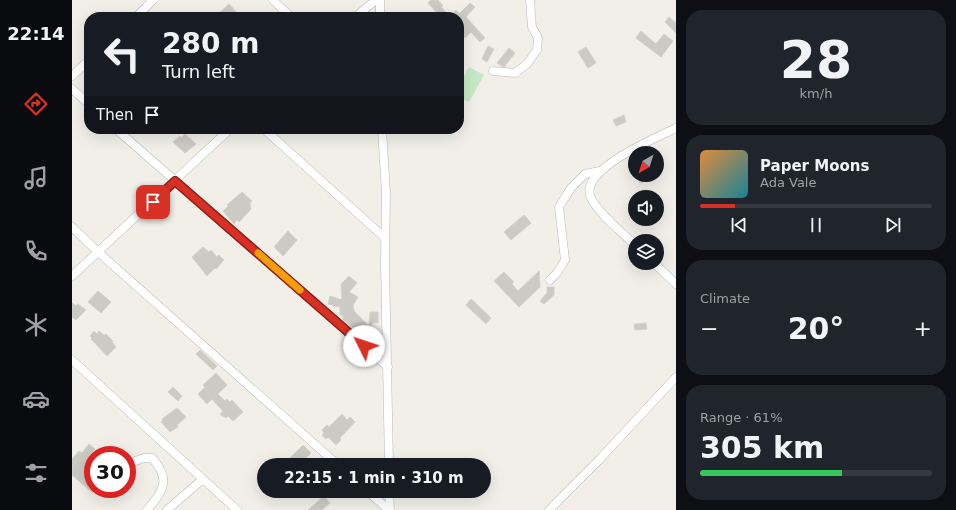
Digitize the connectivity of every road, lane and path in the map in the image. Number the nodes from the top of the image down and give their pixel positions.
1 (153, 0) edge
2 (273, 0) edge
3 (376, 0) edge
4 (380, 0) edge
5 (530, 0) edge
6 (142, 12) edge
7 (286, 12) edge
8 (361, 12) edge
9 (380, 12) edge
10 (84, 65) edge
11 (493, 71) dead end
12 (72, 76) edge
13 (72, 89) edge
14 (84, 100) edge
15 (676, 128) edge
16 (122, 134) edge
17 (225, 134) edge
18 (270, 134) edge
19 (382, 134) edge
20 (600, 170) junction
21 (175, 181) junction
22 (72, 227) edge
23 (385, 238) junction
24 (628, 238) edge
25 (98, 252) junction
26 (661, 270) edge
27 (72, 276) edge
28 (550, 280) dead end
29 (676, 284) edge
30 (72, 360) edge
31 (388, 367) junction
32 (676, 377) edge
33 (330, 458) edge
34 (389, 458) edge
35 (136, 461) edge
36 (203, 479) junction
37 (375, 498) edge
38 (389, 498) edge
39 (147, 510) edge
40 (167, 510) edge
41 (237, 510) edge
42 (389, 510) edge
43 (549, 510) edge

1 - 6 street
2 - 7 street
3 - 8 street
4 - 9 street
5 - 11 street
10 - 12 street
13 - 14 street
15 - 20 street
16 - 21 street
17 - 21 street
18 - 23 street
19 - 23 street
20 - 24 street
20 - 28 street
21 - 25 street
21 - 31 street
22 - 25 street
23 - 31 street
25 - 27 street
25 - 33 street
26 - 29 street
30 - 36 street
31 - 34 street
32 - 43 street
35 - 39 street
36 - 40 street
36 - 41 street
37 - 42 street
38 - 42 street

